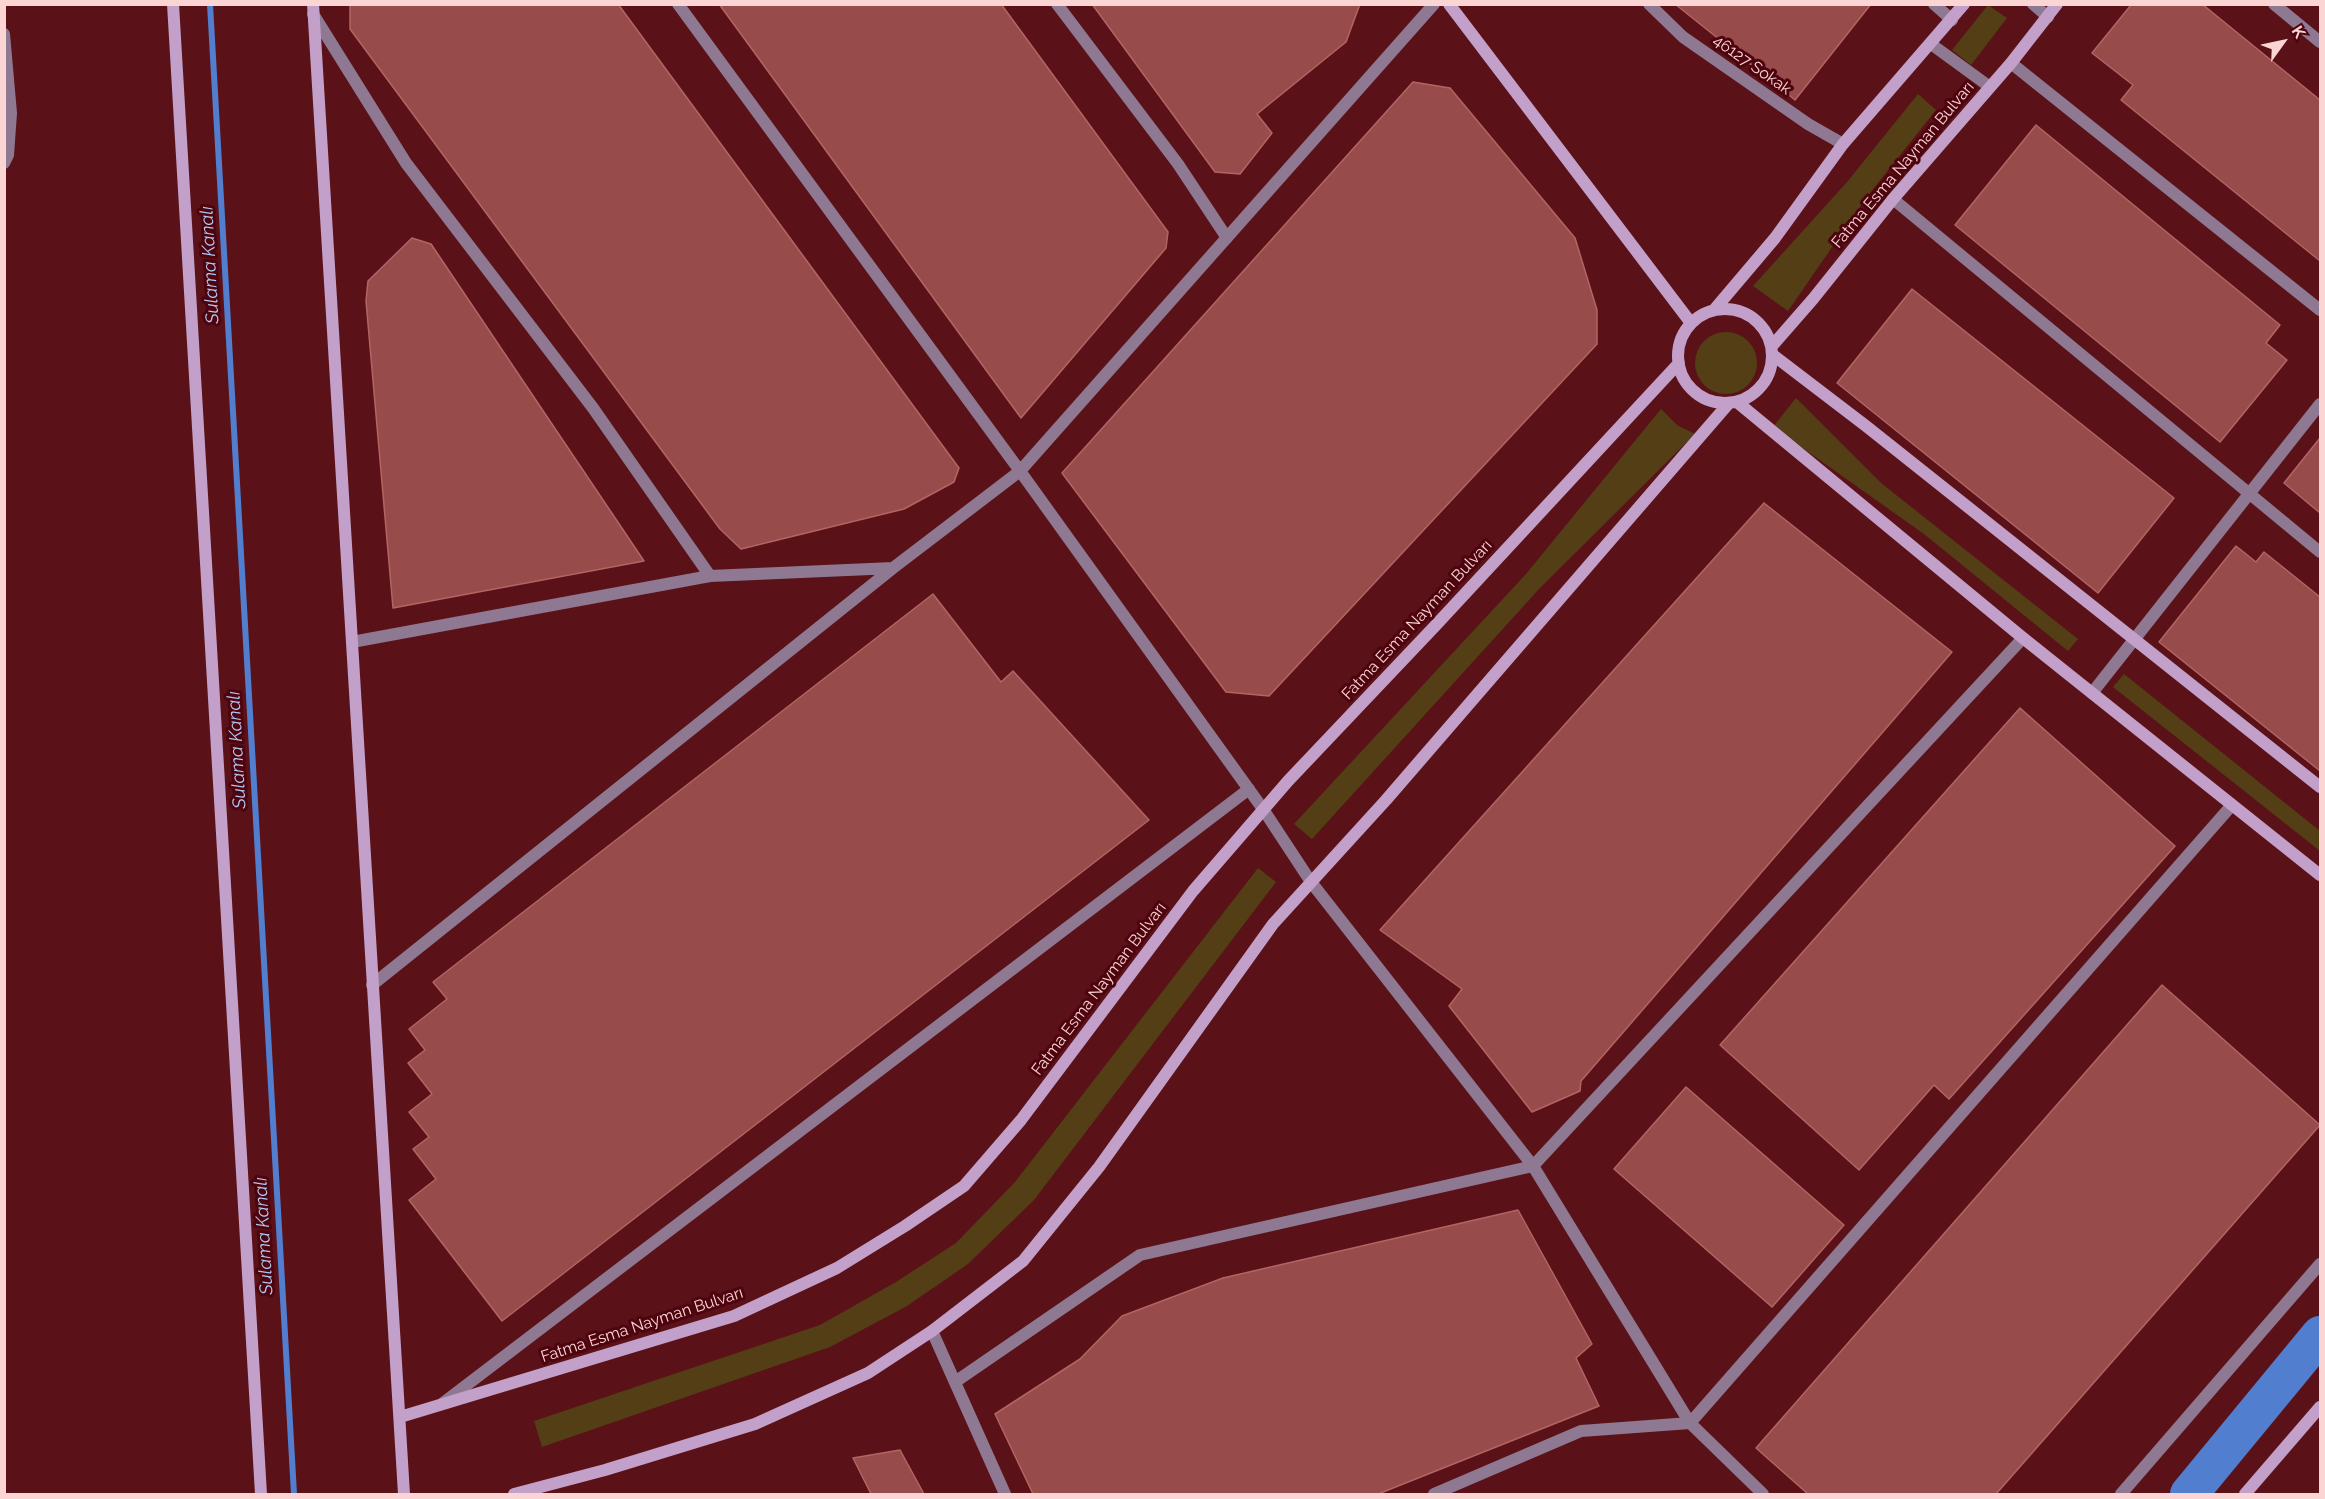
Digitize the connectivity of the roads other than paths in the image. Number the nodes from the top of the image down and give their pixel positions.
1 (173, 4) edge
2 (678, 4) edge
3 (1057, 4) edge
4 (1434, 4) edge
5 (1449, 4) edge
6 (1649, 4) edge
7 (1934, 4) edge
8 (1964, 4) edge
9 (2033, 4) edge
10 (2057, 4) edge
11 (2274, 4) edge
12 (313, 9) edge
13 (2048, 16) junction
14 (1952, 20) junction
15 (4, 34) edge
16 (2320, 42) edge
17 (1931, 44) junction
18 (2011, 63) junction
19 (1990, 87) junction
20 (1843, 144) junction
21 (4, 163) edge
22 (1893, 199) junction
23 (1227, 238) junction
24 (1714, 310) junction
25 (2320, 310) edge
26 (1691, 323) junction
27 (1772, 350) junction
28 (1678, 363) junction
29 (1733, 403) junction
30 (2320, 404) edge
31 (1020, 471) junction
32 (2250, 494) junction
33 (2320, 552) edge
34 (894, 568) junction
35 (710, 576) junction
36 (2023, 638) junction
37 (2135, 640) junction
38 (352, 642) junction
39 (2092, 693) junction
40 (2320, 787) edge
41 (1248, 789) junction
42 (2232, 806) junction
43 (1263, 809) junction
44 (2320, 874) edge
45 (1311, 882) junction
46 (372, 985) junction
47 (1533, 1166) junction
48 (2320, 1264) edge
49 (932, 1331) junction
50 (955, 1382) junction
51 (442, 1404) junction
52 (2320, 1407) edge
53 (400, 1418) junction
54 (1690, 1423) junction
55 (261, 1494) edge
56 (404, 1494) edge
57 (514, 1494) edge
58 (1005, 1494) edge
59 (1434, 1494) edge
60 (1762, 1494) edge
61 (2121, 1494) edge
62 (2245, 1494) edge

1 - 55 street
2 - 31 street
3 - 23 street
4 - 23 street
5 - 26 street
6 - 20 street, 46127 Sokak
7 - 14 street
8 - 14 street
9 - 13 street
10 - 13 street, Fatma Esma Nayman Bulvarı
11 - 16 street
12 - 35 street
12 - 38 street
13 - 18 street, Fatma Esma Nayman Bulvarı
14 - 17 street
15 - 21 street
17 - 19 street
17 - 20 street
18 - 19 street, Fatma Esma Nayman Bulvarı
18 - 25 street
19 - 22 street, Fatma Esma Nayman Bulvarı
20 - 24 street
22 - 27 street, Fatma Esma Nayman Bulvarı
22 - 32 street
23 - 31 street
24 - 26 street
24 - 27 street
26 - 28 street
27 - 29 street
27 - 37 street
28 - 29 street
28 - 43 street, Fatma Esma Nayman Bulvarı
29 - 36 street
29 - 45 street
30 - 32 street
31 - 34 street
31 - 41 street
32 - 33 street
32 - 37 street
34 - 35 street
34 - 46 street
35 - 38 street
36 - 39 street
36 - 47 street
37 - 39 street
37 - 40 street
38 - 46 street
39 - 42 street
41 - 43 street
41 - 51 street
42 - 44 street
42 - 54 street
43 - 45 street
43 - 51 street, Fatma Esma Nayman Bulvarı
45 - 47 street
45 - 49 street
46 - 53 street
47 - 50 street
47 - 54 street
48 - 61 street
49 - 50 street
49 - 57 street
50 - 58 street
51 - 53 street, Fatma Esma Nayman Bulvarı
52 - 62 street
53 - 56 street
54 - 59 street
54 - 60 street

